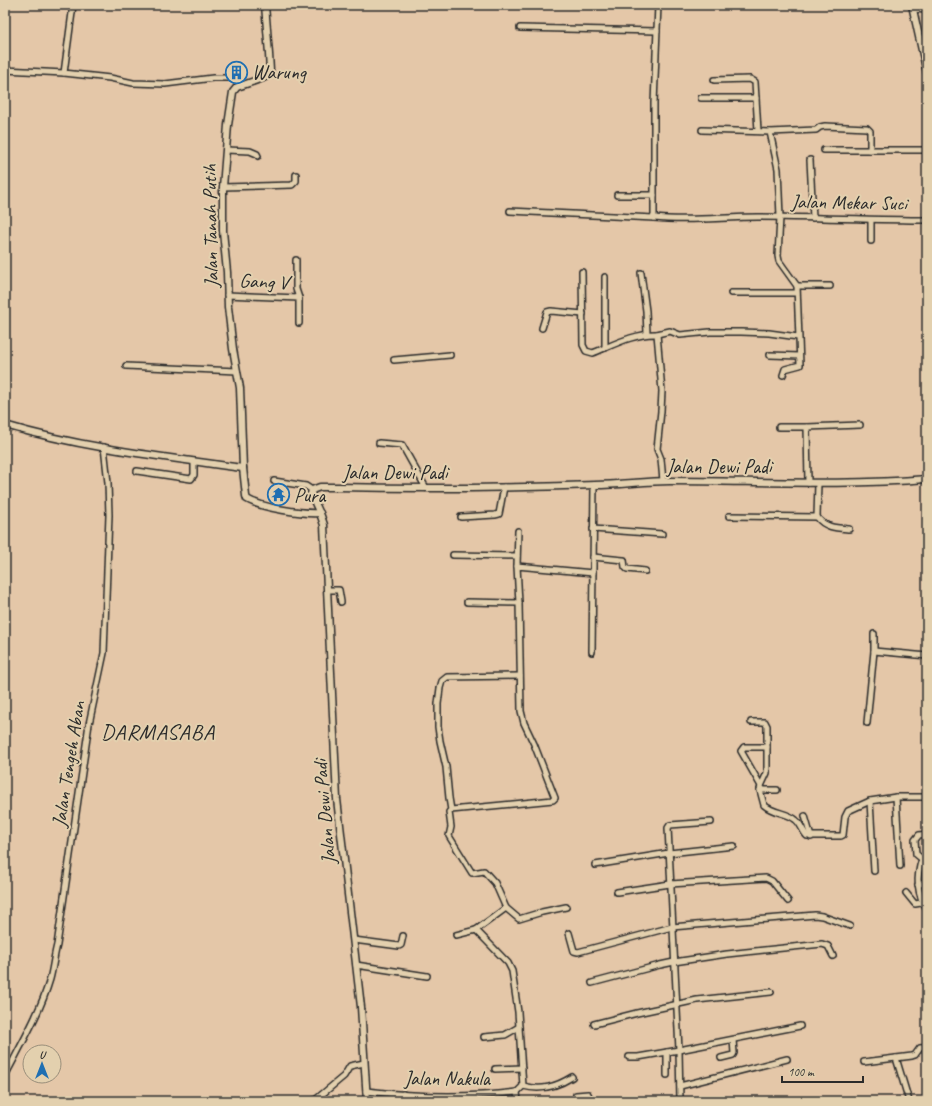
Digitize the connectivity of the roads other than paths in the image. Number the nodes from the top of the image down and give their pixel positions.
1 (73, 5) edge
2 (265, 5) edge
3 (658, 5) edge
4 (913, 7) edge
5 (927, 10) edge
6 (520, 28) dead end
7 (657, 31) junction
8 (5, 70) edge
9 (927, 72) edge
10 (64, 73) junction
11 (714, 80) dead end
12 (243, 85) junction
13 (701, 98) dead end
14 (756, 98) junction
15 (702, 130) dead end
16 (758, 131) junction
17 (770, 132) junction
18 (226, 150) junction
19 (824, 150) dead end
20 (870, 150) junction
21 (927, 150) edge
22 (258, 156) dead end
23 (810, 160) dead end
24 (296, 175) dead end
25 (223, 187) junction
26 (617, 195) dead end
27 (654, 195) junction
28 (510, 211) dead end
29 (780, 217) junction
30 (654, 218) junction
31 (813, 218) junction
32 (871, 220) junction
33 (927, 220) edge
34 (871, 241) dead end
35 (296, 260) dead end
36 (582, 272) dead end
37 (641, 274) dead end
38 (605, 277) dead end
39 (797, 286) junction
40 (830, 286) dead end
41 (731, 293) dead end
42 (796, 293) junction
43 (227, 295) junction
44 (299, 298) junction
45 (583, 314) junction
46 (299, 324) dead end
47 (542, 328) dead end
48 (647, 333) junction
49 (657, 334) junction
50 (798, 337) junction
51 (605, 348) junction
52 (450, 354) dead end
53 (770, 355) dead end
54 (800, 356) junction
55 (394, 360) dead end
56 (126, 366) dead end
57 (237, 371) junction
58 (783, 375) dead end
59 (5, 425) edge
60 (860, 425) dead end
61 (779, 427) dead end
62 (807, 427) junction
63 (379, 443) dead end
64 (104, 447) junction
65 (194, 462) junction
66 (243, 468) junction
67 (137, 471) dead end
68 (927, 479) edge
69 (274, 481) dead end
70 (666, 481) junction
71 (808, 483) junction
72 (818, 483) junction
73 (594, 485) junction
74 (504, 487) junction
75 (425, 488) junction
76 (312, 490) junction
77 (320, 513) junction
78 (730, 516) dead end
79 (461, 517) dead end
80 (817, 518) junction
81 (593, 529) junction
82 (849, 530) dead end
83 (518, 531) dead end
84 (662, 534) dead end
85 (453, 555) dead end
86 (517, 556) junction
87 (593, 557) junction
88 (517, 566) junction
89 (645, 571) dead end
90 (593, 573) junction
91 (327, 590) junction
92 (341, 602) dead end
93 (467, 602) dead end
94 (519, 603) junction
95 (874, 634) dead end
96 (874, 651) junction
97 (592, 652) dead end
98 (927, 656) edge
99 (520, 676) junction
100 (751, 722) dead end
101 (867, 723) dead end
102 (767, 747) junction
103 (761, 788) junction
104 (777, 790) dead end
105 (896, 797) junction
106 (927, 797) edge
107 (870, 801) junction
108 (451, 810) junction
109 (805, 816) dead end
110 (711, 822) dead end
111 (927, 834) edge
112 (812, 837) junction
113 (734, 846) dead end
114 (669, 853) junction
115 (925, 858) edge
116 (595, 865) dead end
117 (900, 866) dead end
118 (874, 871) dead end
119 (927, 882) edge
120 (670, 884) junction
121 (918, 885) junction
122 (617, 892) dead end
123 (906, 893) dead end
124 (788, 901) dead end
125 (925, 903) edge
126 (566, 907) dead end
127 (506, 908) junction
128 (927, 910) edge
129 (850, 926) dead end
130 (672, 927) junction
131 (478, 928) junction
132 (569, 933) dead end
133 (456, 935) dead end
134 (404, 936) dead end
135 (354, 940) junction
136 (833, 956) dead end
137 (674, 962) junction
138 (356, 965) junction
139 (427, 976) dead end
140 (592, 983) dead end
141 (771, 992) dead end
142 (677, 1005) junction
143 (594, 1024) dead end
144 (800, 1026) dead end
145 (519, 1027) junction
146 (484, 1037) dead end
147 (733, 1040) junction
148 (927, 1047) edge
149 (679, 1050) junction
150 (666, 1052) junction
151 (629, 1057) dead end
152 (721, 1058) dead end
153 (896, 1058) junction
154 (787, 1059) dead end
155 (864, 1062) dead end
156 (364, 1063) junction
157 (522, 1068) junction
158 (494, 1069) dead end
159 (667, 1074) dead end
160 (5, 1076) edge
161 (572, 1077) dead end
162 (523, 1086) junction
163 (680, 1086) junction
164 (366, 1091) junction
165 (517, 1092) junction
166 (403, 1094) junction
167 (576, 1095) dead end
168 (429, 1098) edge
169 (448, 1098) edge
170 (314, 1101) edge
171 (367, 1101) edge
172 (403, 1101) edge
173 (518, 1101) edge
174 (591, 1101) edge
175 (680, 1101) edge
176 (909, 1101) edge

1 - 10 street
2 - 12 street
3 - 7 street
4 - 5 street
4 - 9 street
6 - 7 street
7 - 27 street
8 - 10 street
10 - 12 street
11 - 14 street
12 - 18 street, Jalan Tanah Putih
13 - 14 street
14 - 16 street
15 - 16 street
16 - 17 street
17 - 20 street
17 - 29 street, Jalan Mekar Suci
18 - 22 street
18 - 25 street, Jalan Tanah Putih
19 - 20 street
20 - 21 street
23 - 31 street
24 - 25 street
25 - 43 street, Jalan Tanah Putih
26 - 27 street
27 - 30 street
28 - 30 street
29 - 30 street
29 - 31 street, Jalan Mekar Suci
29 - 39 street
31 - 32 street, Jalan Mekar Suci
32 - 33 street, Jalan Mekar Suci
32 - 34 street
35 - 44 street
36 - 45 street
37 - 48 street
38 - 51 street
39 - 40 street
39 - 42 street
41 - 42 street
42 - 50 street
43 - 44 street, Gang V
43 - 57 street, Jalan Tanah Putih
44 - 46 street, Gang V
45 - 47 street
45 - 51 street
48 - 49 street
48 - 51 street
49 - 50 street
49 - 70 street
50 - 54 street
52 - 55 street
53 - 54 street
54 - 58 street
56 - 57 street
57 - 66 street, Jalan Tanah Putih
59 - 64 street
60 - 62 street
61 - 62 street
62 - 71 street
63 - 75 street
64 - 65 street
64 - 160 street, Jalan Tengeh Aban
65 - 66 street
65 - 67 street
66 - 77 street, Jalan Tanah Putih
68 - 72 street, Jalan Dewi Padi
69 - 76 street
70 - 71 street, Jalan Dewi Padi
70 - 73 street, Jalan Dewi Padi
71 - 72 street, Jalan Dewi Padi
72 - 80 street
73 - 74 street, Jalan Dewi Padi
73 - 81 street
74 - 75 street, Jalan Dewi Padi
74 - 79 street
75 - 76 street, Jalan Dewi Padi
76 - 77 street, Jalan Dewi Padi
77 - 91 street, Jalan Dewi Padi
78 - 80 street
80 - 82 street
81 - 84 street
81 - 87 street
83 - 86 street
85 - 86 street
86 - 88 street
87 - 89 street
87 - 90 street
88 - 90 street
88 - 94 street
90 - 97 street
91 - 92 street
91 - 135 street, Jalan Dewi Padi
93 - 94 street
94 - 99 street
95 - 96 street
96 - 98 street
96 - 101 street
99 - 108 street
99 - 108 street
100 - 102 street
102 - 103 street
102 - 103 street
103 - 104 street
103 - 112 street
105 - 106 street
105 - 107 street
105 - 117 street
107 - 112 street
107 - 118 street
108 - 127 street
109 - 112 street
110 - 114 street
111 - 115 street
113 - 114 street
114 - 116 street
114 - 120 street
115 - 121 street
119 - 121 street
120 - 122 street
120 - 124 street
120 - 130 street
121 - 125 street
123 - 125 street
125 - 128 street
126 - 127 street
127 - 131 street
129 - 130 street
130 - 132 street
130 - 137 street
131 - 133 street
131 - 145 street
134 - 135 street
135 - 138 street, Jalan Dewi Padi
136 - 137 street
137 - 140 street
137 - 142 street
138 - 139 street
138 - 156 street, Jalan Dewi Padi
141 - 142 street
142 - 143 street
142 - 149 street
144 - 147 street
145 - 146 street
145 - 157 street
147 - 149 street
147 - 152 street
148 - 153 street
149 - 150 street
149 - 163 street
150 - 151 street
150 - 159 street
153 - 155 street
153 - 176 street
154 - 163 street
156 - 164 street, Jalan Dewi Padi
156 - 170 street
157 - 158 street
157 - 162 street
161 - 162 street
162 - 165 street
163 - 175 street
164 - 166 street, Jalan Nakula
164 - 171 street, Jalan Dewi Padi
165 - 169 street, Jalan Nakula
165 - 173 street, Jalan Nakula
166 - 168 street, Jalan Nakula
166 - 172 street
167 - 174 street
168 - 169 street, Jalan Nakula

